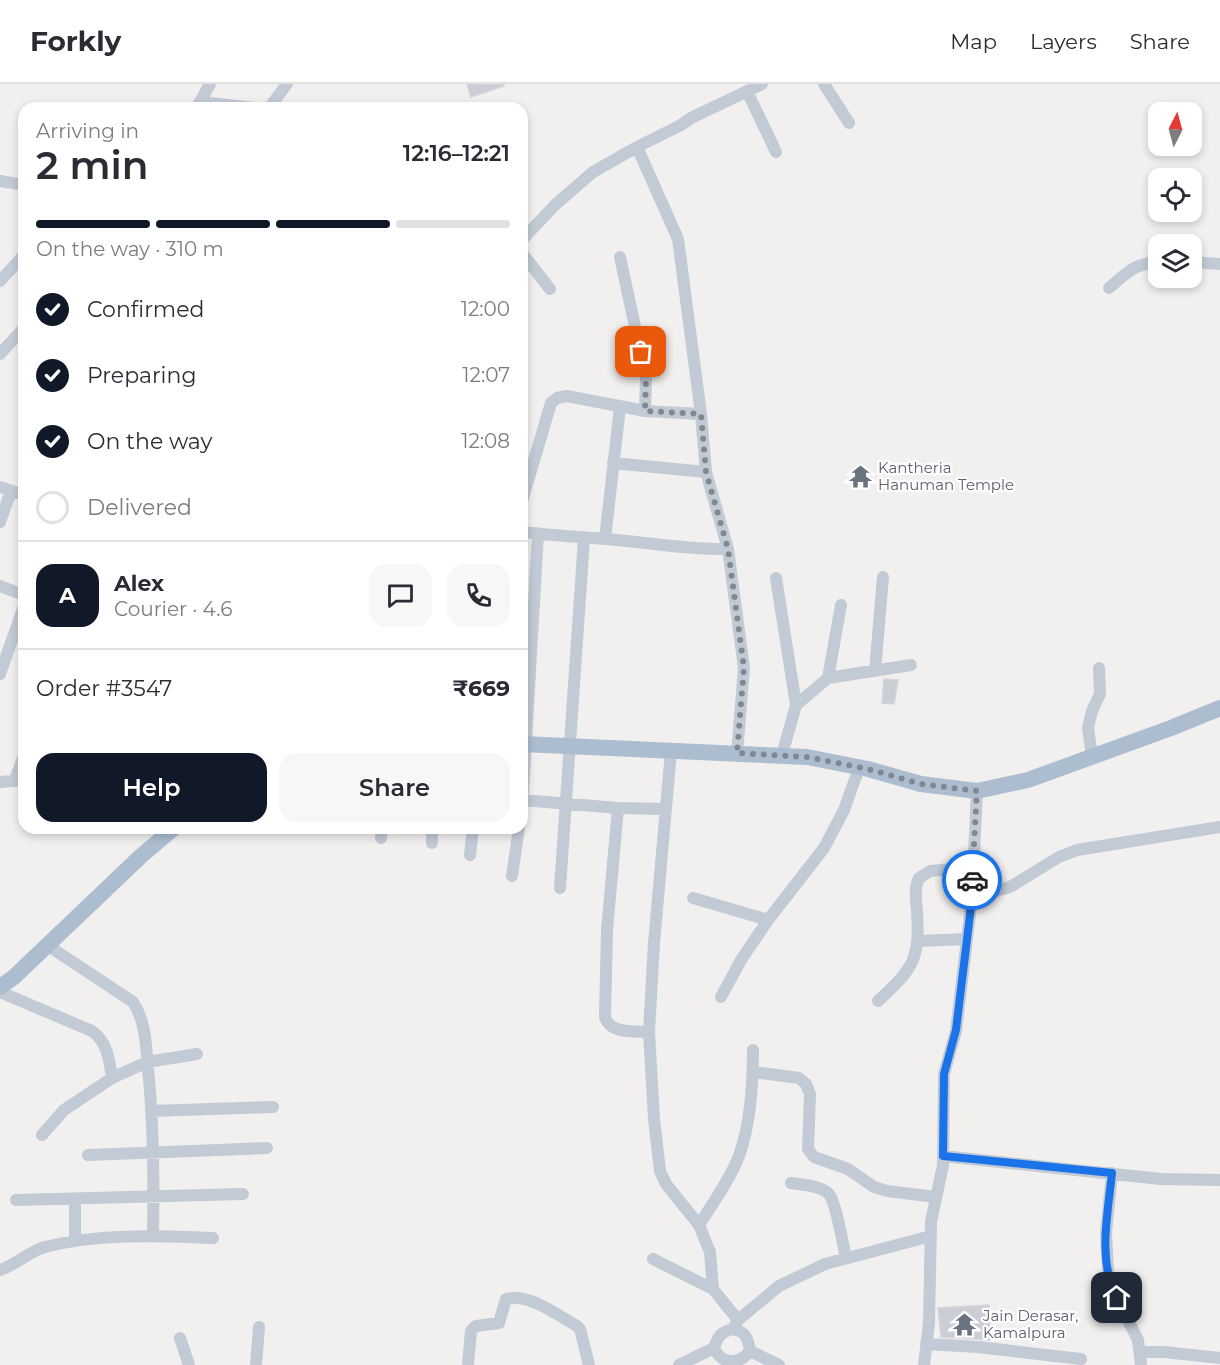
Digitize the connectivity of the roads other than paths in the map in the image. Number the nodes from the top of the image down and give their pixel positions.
1 (210, 84) edge
2 (287, 84) edge
3 (762, 84) edge
4 (824, 84) edge
5 (747, 91) junction
6 (201, 102) edge
7 (274, 102) edge
8 (849, 123) dead end
9 (637, 147) junction
10 (776, 152) dead end
11 (1, 182) edge
12 (18, 184) edge
13 (528, 234) edge
14 (620, 257) dead end
15 (528, 261) edge
16 (18, 262) edge
17 (1148, 263) edge
18 (1202, 263) edge
19 (1220, 264) edge
20 (0, 281) edge
21 (1109, 288) dead end
22 (550, 289) dead end
23 (18, 334) edge
24 (0, 354) edge
25 (620, 407) junction
26 (645, 411) junction
27 (701, 414) junction
28 (614, 463) junction
29 (706, 472) junction
30 (528, 481) edge
31 (6, 489) edge
32 (0, 522) edge
33 (528, 533) edge
34 (538, 534) junction
35 (584, 539) junction
36 (604, 539) junction
37 (728, 549) junction
38 (883, 576) dead end
39 (776, 578) dead end
40 (0, 586) edge
41 (18, 593) edge
42 (841, 605) dead end
43 (18, 623) edge
44 (910, 665) dead end
45 (1099, 668) dead end
46 (875, 671) junction
47 (0, 674) edge
48 (828, 678) junction
49 (528, 696) edge
50 (796, 705) junction
51 (1220, 708) edge
52 (528, 744) edge
53 (570, 746) junction
54 (671, 751) junction
55 (737, 753) junction
56 (782, 755) junction
57 (1092, 756) junction
58 (859, 768) junction
59 (18, 780) edge
60 (0, 782) edge
61 (977, 791) junction
62 (528, 802) edge
63 (567, 804) junction
64 (618, 808) junction
65 (666, 809) junction
66 (1220, 827) edge
67 (167, 834) edge
68 (432, 834) edge
69 (472, 834) edge
70 (518, 834) edge
71 (432, 843) dead end
72 (470, 855) dead end
73 (972, 867) junction
74 (512, 876) dead end
75 (560, 888) dead end
76 (693, 898) dead end
77 (972, 898) junction
78 (768, 920) junction
79 (967, 939) junction
80 (919, 941) junction
81 (47, 945) junction
82 (0, 987) edge
83 (0, 992) edge
84 (721, 997) dead end
85 (878, 1001) dead end
86 (649, 1032) junction
87 (753, 1050) dead end
88 (197, 1054) dead end
89 (147, 1062) junction
90 (753, 1071) junction
91 (112, 1078) junction
92 (273, 1107) dead end
93 (152, 1111) junction
94 (42, 1135) dead end
95 (267, 1148) dead end
96 (153, 1151) junction
97 (88, 1155) dead end
98 (943, 1156) junction
99 (1112, 1173) junction
100 (1220, 1180) edge
101 (790, 1183) dead end
102 (243, 1194) dead end
103 (936, 1197) junction
104 (154, 1198) junction
105 (75, 1199) junction
106 (16, 1200) dead end
107 (699, 1225) junction
108 (153, 1236) junction
109 (931, 1236) junction
110 (213, 1238) dead end
111 (75, 1240) junction
112 (846, 1258) junction
113 (653, 1259) dead end
114 (0, 1270) edge
115 (713, 1289) junction
116 (735, 1324) junction
117 (259, 1327) dead end
118 (180, 1338) dead end
119 (926, 1344) junction
120 (714, 1347) junction
121 (750, 1351) junction
122 (1140, 1352) junction
123 (1220, 1358) edge
124 (1081, 1359) dead end
125 (189, 1365) edge
126 (256, 1365) edge
127 (468, 1365) edge
128 (589, 1365) edge
129 (679, 1365) edge
130 (730, 1365) edge
131 (779, 1365) edge
132 (924, 1365) edge
133 (1141, 1365) edge

1 - 6 street
2 - 7 street
3 - 5 street
4 - 8 street
5 - 9 street
5 - 10 street
9 - 13 street
9 - 27 street
11 - 12 street
14 - 26 street
15 - 22 street
16 - 20 street
17 - 21 street
18 - 19 street
23 - 24 street
25 - 26 street
25 - 28 street
25 - 30 street
26 - 27 street
27 - 29 street
28 - 29 street
28 - 36 street
29 - 37 street
31 - 32 street
33 - 34 street
34 - 35 street
34 - 49 street
35 - 36 street
35 - 53 street
36 - 37 street
37 - 55 street
38 - 46 street
39 - 50 street
40 - 41 street
42 - 48 street
43 - 47 street
44 - 46 street
45 - 57 street
46 - 48 street
48 - 50 street
50 - 56 street
51 - 57 main road
52 - 53 main road
53 - 54 main road
53 - 63 street
54 - 55 main road
54 - 65 street
55 - 56 main road
56 - 58 main road
57 - 61 main road
58 - 61 main road
58 - 78 street
59 - 60 street
61 - 73 street
62 - 63 street
63 - 64 street
63 - 75 street
64 - 65 street
64 - 86 street
65 - 86 street
66 - 77 street
67 - 81 main road
68 - 71 street
69 - 72 street
70 - 74 street
73 - 77 street
73 - 80 street
76 - 78 street
77 - 79 street
78 - 84 street
79 - 80 street
79 - 98 street
80 - 85 street
81 - 82 main road
81 - 89 street
83 - 91 street
86 - 107 street
87 - 90 street
88 - 89 street
89 - 91 street
89 - 93 street
90 - 103 street
90 - 107 street
91 - 94 street
92 - 93 street
93 - 96 street
95 - 96 street
96 - 97 street
96 - 104 street
98 - 99 street
98 - 103 street
99 - 100 street
99 - 122 street
101 - 112 street
102 - 104 street
103 - 109 street
104 - 105 street
104 - 108 street
105 - 106 street
105 - 111 street
107 - 115 street
108 - 110 street
108 - 111 street
109 - 112 street
109 - 119 street
111 - 114 street
112 - 116 street
113 - 115 street
115 - 116 street
116 - 120 street
116 - 121 street
117 - 126 street
118 - 125 street
119 - 124 street
119 - 132 street
120 - 129 street
120 - 130 street
121 - 130 street
121 - 131 street
122 - 123 street
122 - 133 street
127 - 128 street

